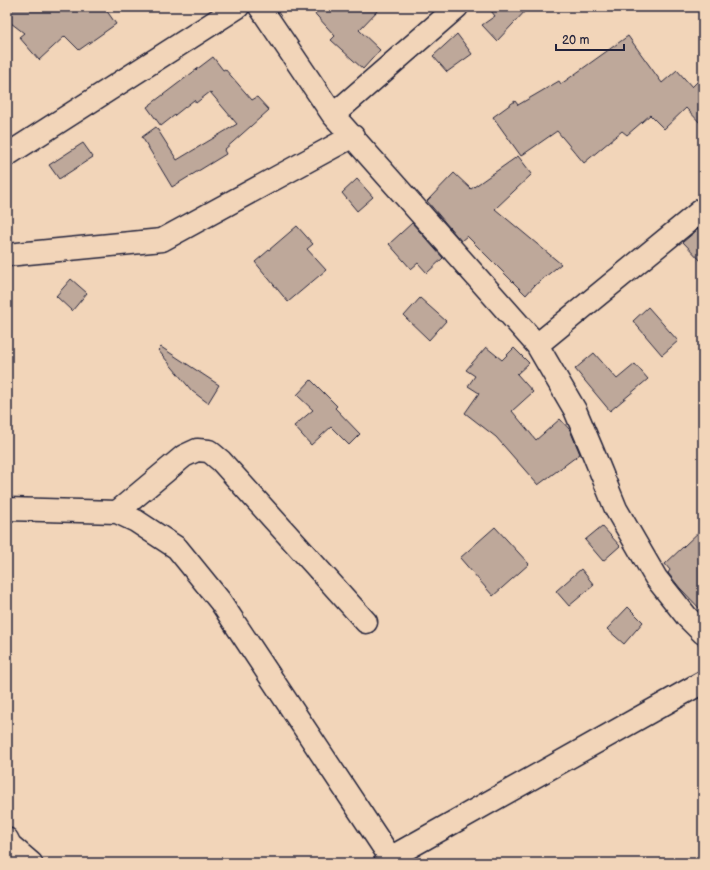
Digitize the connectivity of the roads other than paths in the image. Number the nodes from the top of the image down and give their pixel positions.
1 (238, 7) edge
2 (260, 7) edge
3 (457, 7) edge
4 (333, 116) junction
5 (353, 136) junction
6 (7, 155) edge
7 (703, 209) edge
8 (7, 255) edge
9 (537, 345) junction
10 (7, 509) edge
11 (117, 512) junction
12 (366, 622) dead end
13 (703, 634) edge
14 (703, 682) edge
15 (7, 839) edge
16 (390, 861) edge
17 (32, 863) edge

1 - 6 street
2 - 4 street
3 - 4 street
4 - 5 street
5 - 8 street
5 - 9 street
7 - 9 street
9 - 13 street
10 - 11 street
11 - 12 street
11 - 16 street
14 - 16 street
15 - 17 street

